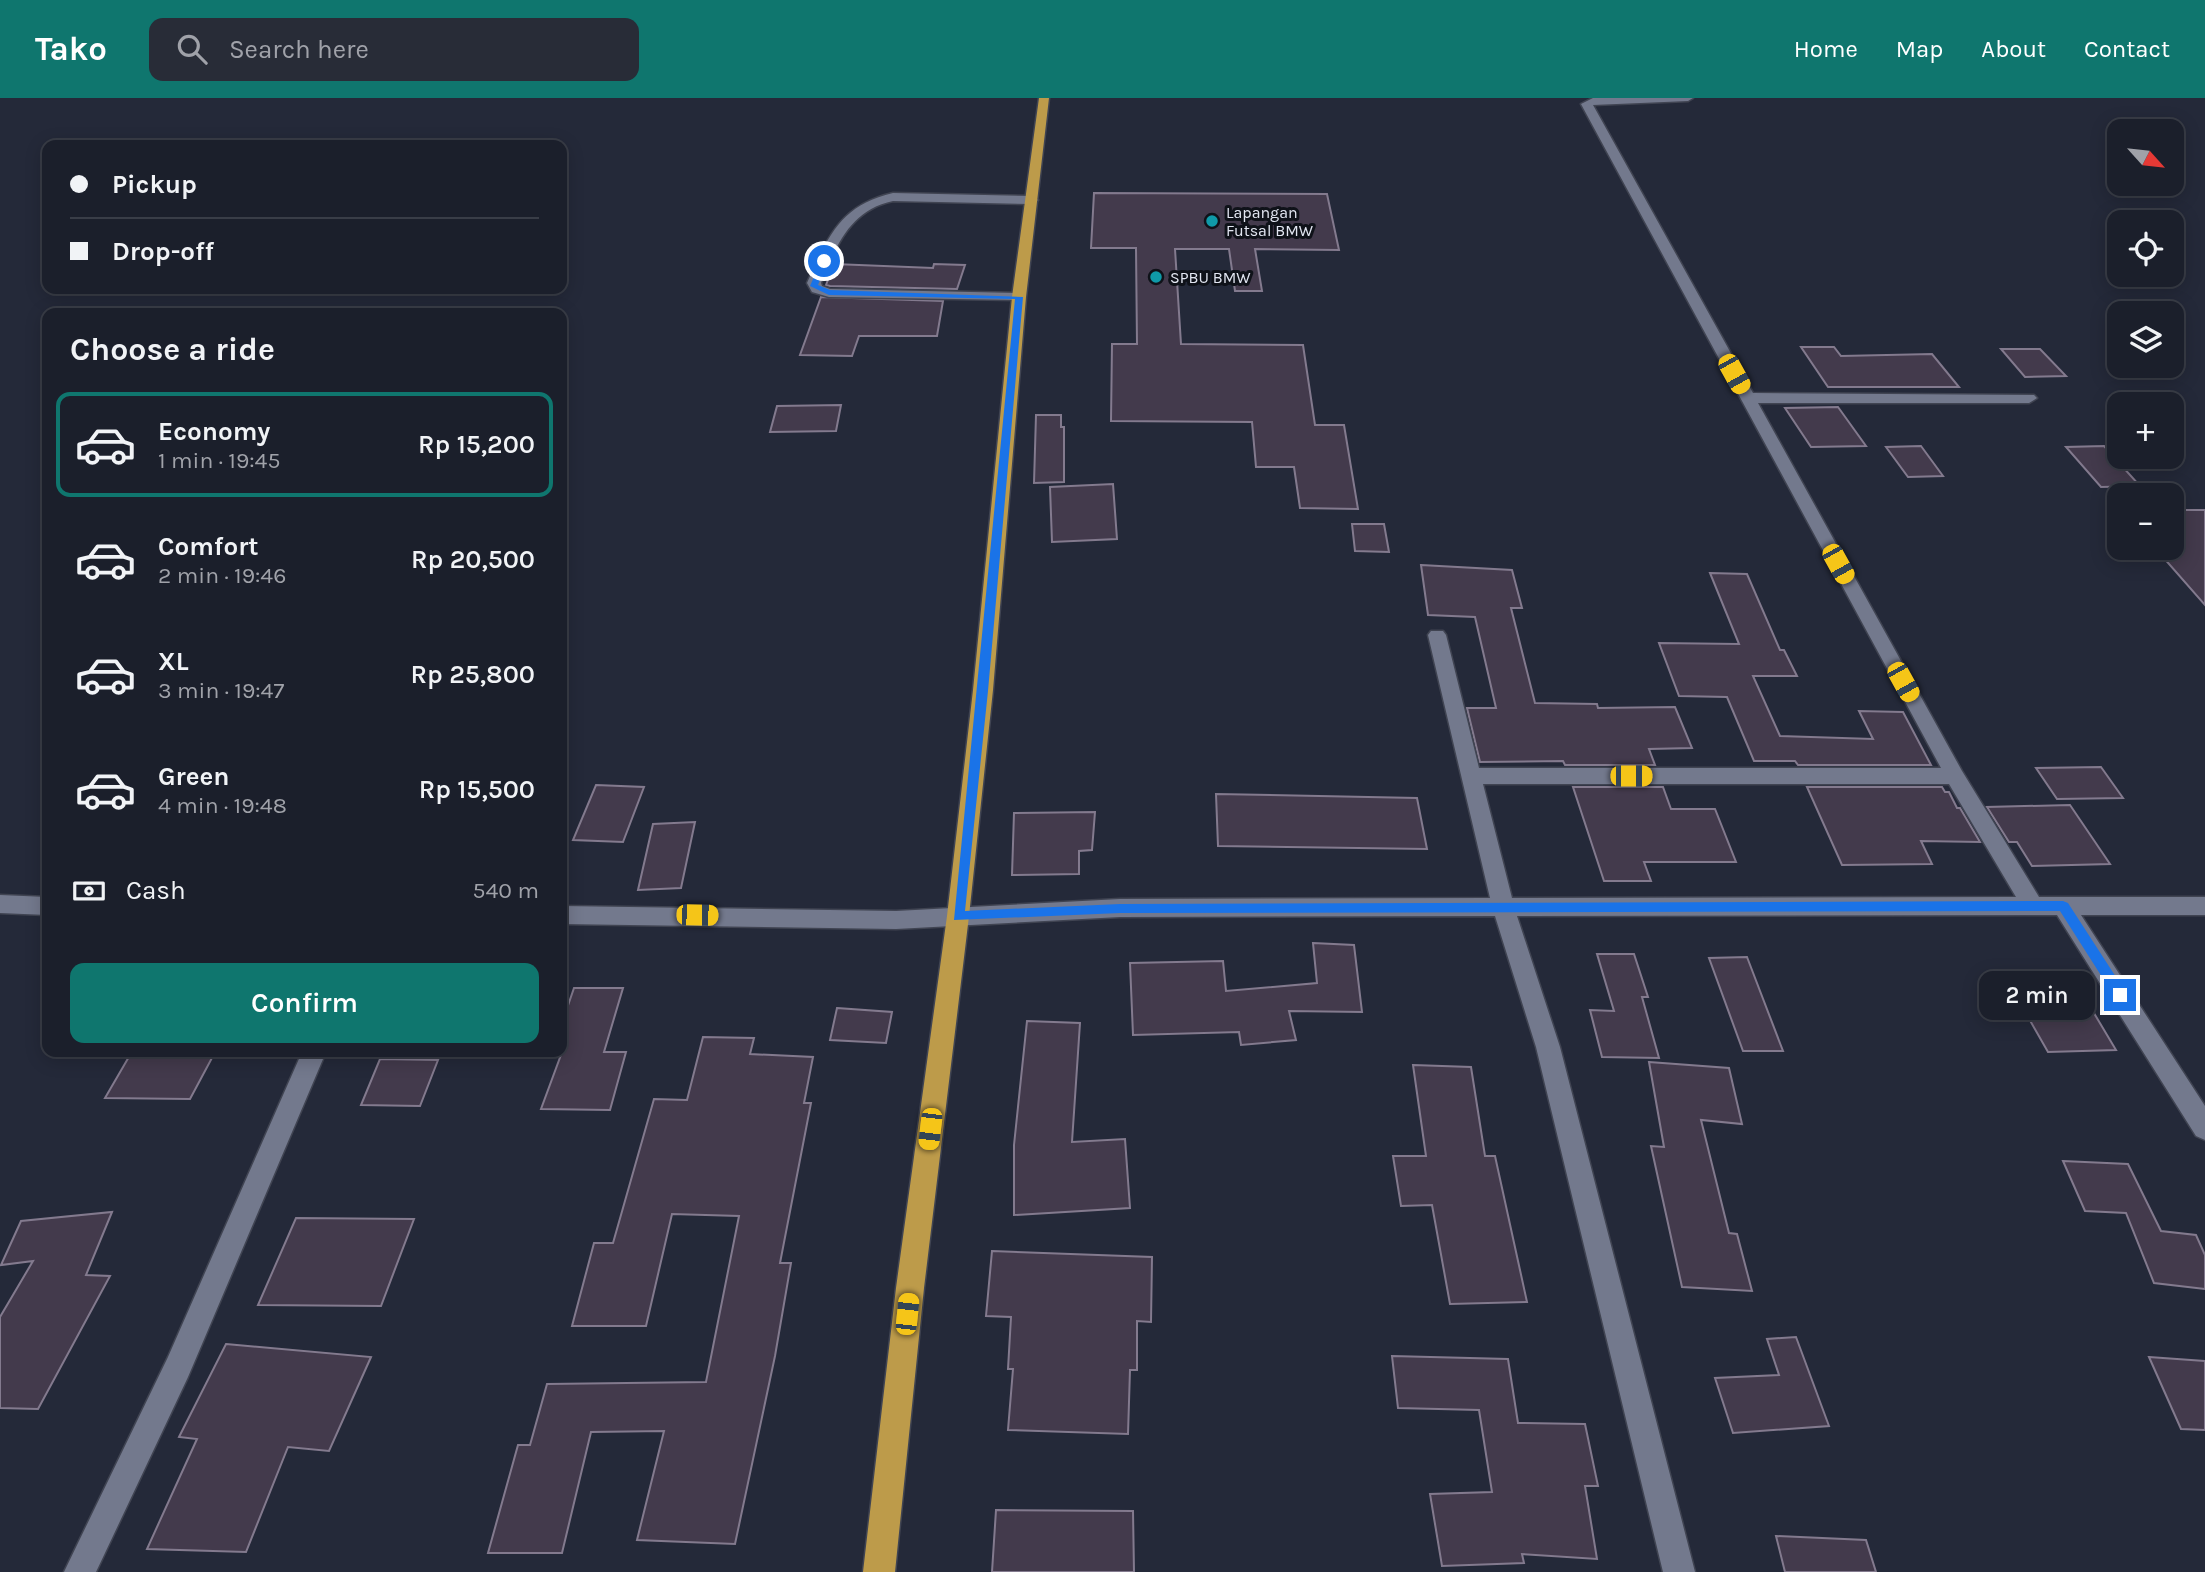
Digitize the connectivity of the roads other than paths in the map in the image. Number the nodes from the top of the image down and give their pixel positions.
1 (1044, 98) edge
2 (1688, 98) edge
3 (1032, 200) junction
4 (1019, 297) junction
5 (1747, 398) junction
6 (2029, 398) dead end
7 (1437, 635) dead end
8 (1469, 776) junction
9 (1955, 776) junction
10 (0, 904) edge
11 (42, 906) edge
12 (2033, 906) junction
13 (2063, 906) junction
14 (2205, 906) edge
15 (1503, 908) junction
16 (567, 915) edge
17 (958, 916) junction
18 (312, 1057) edge
19 (2205, 1128) edge
20 (80, 1572) edge
21 (878, 1572) edge
22 (1679, 1572) edge

1 - 3 highway
2 - 5 street
3 - 4 highway
3 - 4 street
4 - 17 highway
5 - 6 street
5 - 9 street
7 - 8 street
8 - 9 street
8 - 15 street
9 - 12 street
10 - 11 street
12 - 13 street
12 - 15 street
13 - 14 street
13 - 19 street
15 - 17 street
15 - 22 street
16 - 17 street
17 - 21 highway
18 - 20 street

